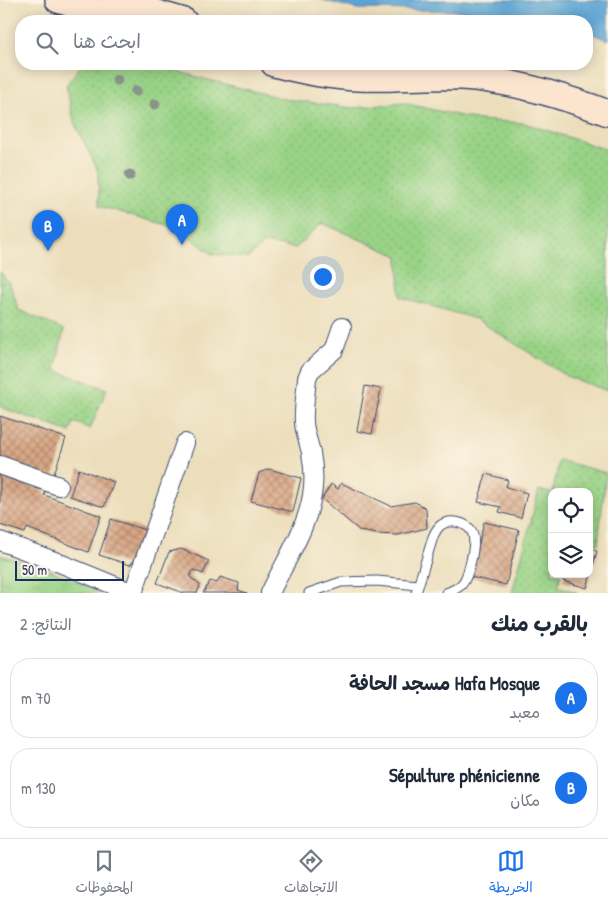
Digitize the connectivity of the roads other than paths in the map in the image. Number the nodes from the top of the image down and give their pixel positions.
1 (58, 0) edge
2 (113, 0) edge
3 (108, 15) edge
4 (164, 15) edge
5 (297, 70) edge
6 (523, 70) edge
7 (608, 96) edge
8 (608, 113) edge
9 (342, 327) dead end
10 (185, 443) dead end
11 (0, 464) edge
12 (59, 486) dead end
13 (0, 541) edge
14 (417, 589) edge
15 (133, 593) edge
16 (270, 593) edge
17 (309, 593) edge
18 (446, 593) edge

1 - 3 main road
2 - 4 main road
5 - 8 main road
6 - 7 main road
9 - 16 street
10 - 15 street
11 - 12 street
13 - 15 street
14 - 17 lane
14 - 18 lane

